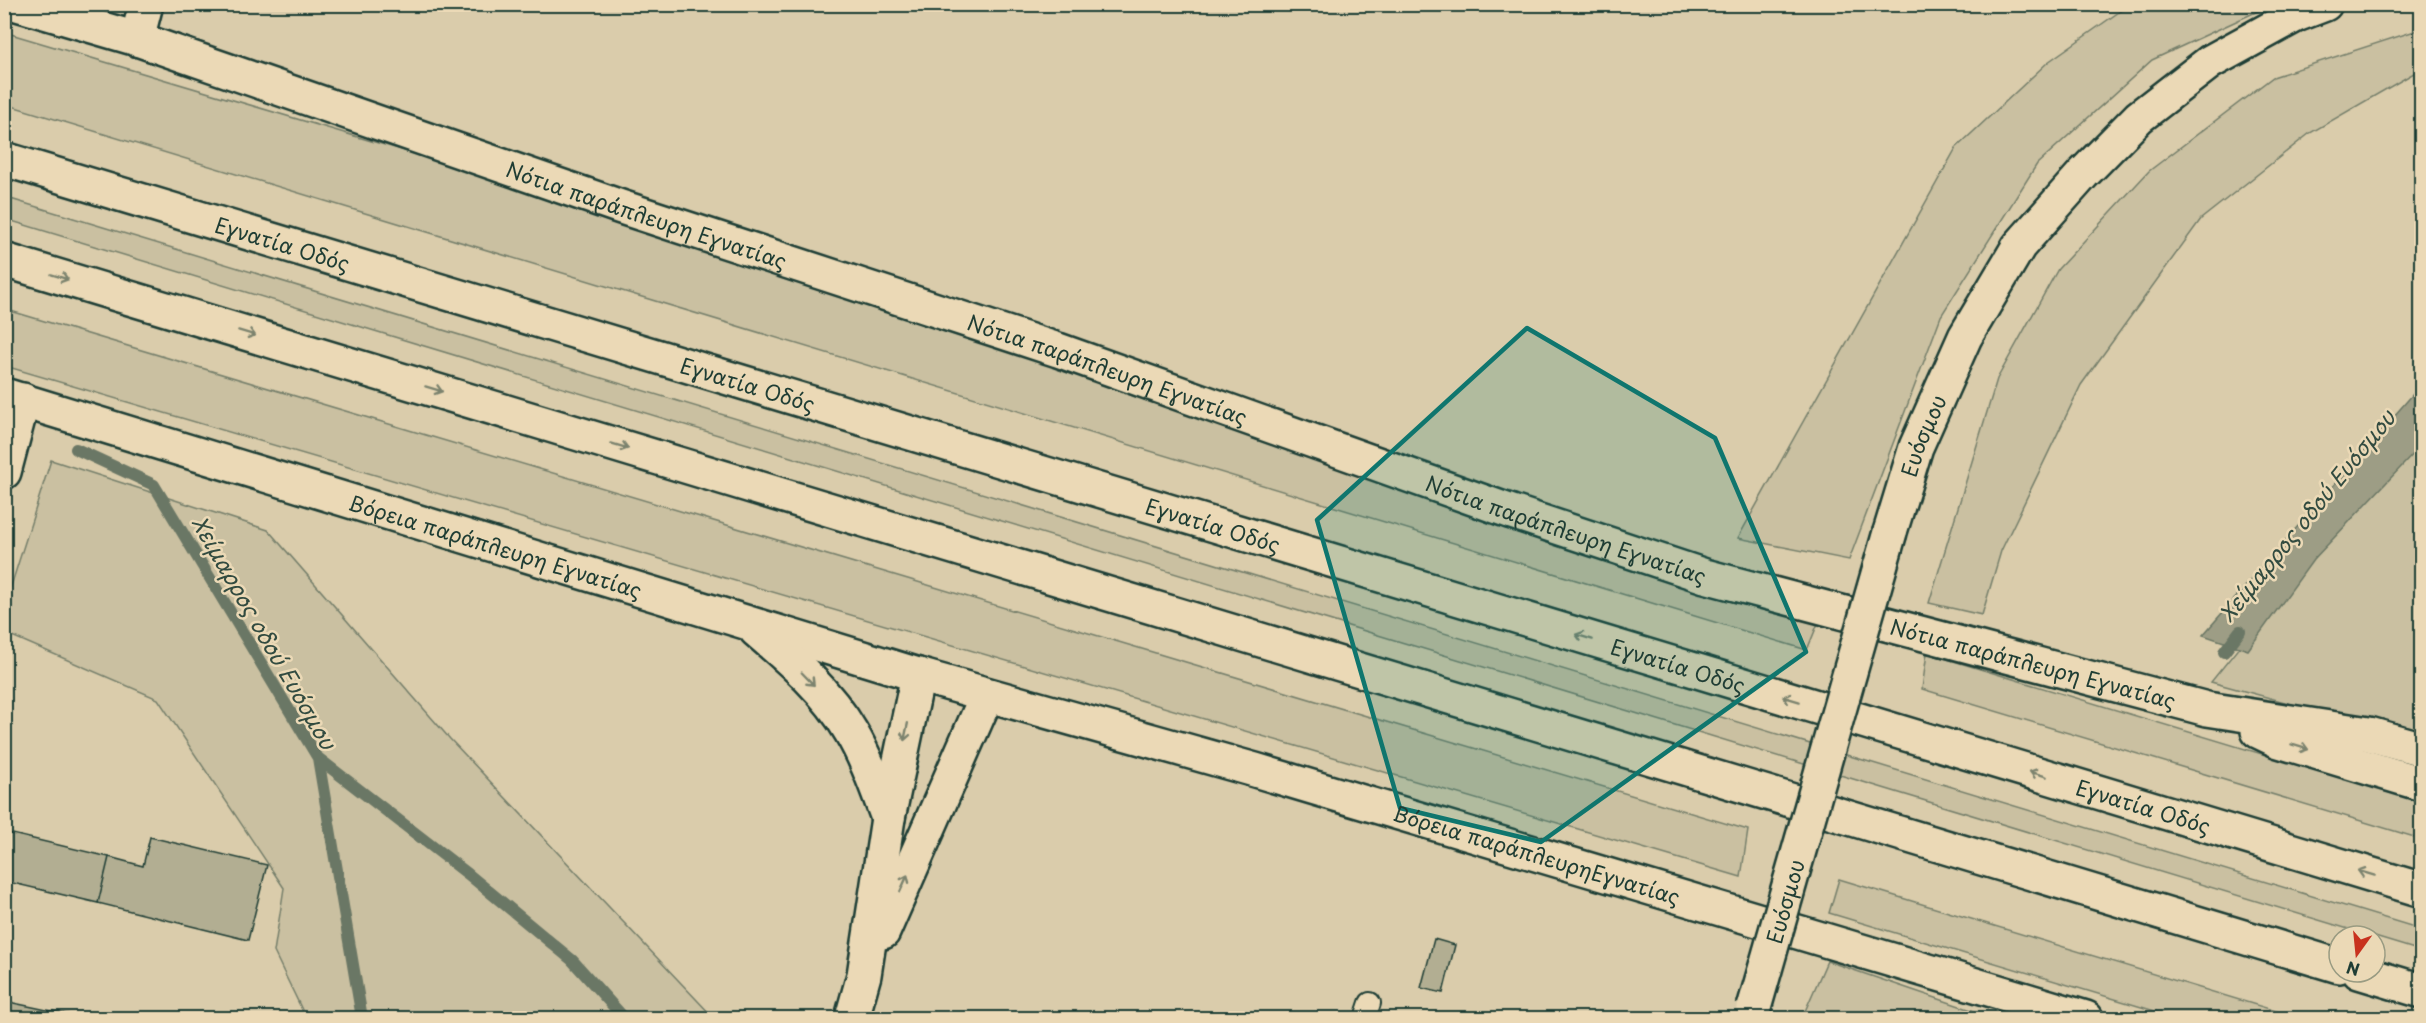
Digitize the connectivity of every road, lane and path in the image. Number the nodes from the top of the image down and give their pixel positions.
1 (16, 4) edge
2 (146, 4) edge
3 (2325, 4) edge
4 (137, 39) junction
5 (4, 159) edge
6 (4, 260) edge
7 (14, 398) edge
8 (4, 472) edge
9 (750, 625) junction
10 (918, 675) junction
11 (987, 694) junction
12 (2207, 709) junction
13 (2421, 749) edge
14 (2421, 784) edge
15 (888, 818) junction
16 (2421, 890) edge
17 (2327, 962) edge
18 (864, 975) junction
19 (2387, 981) edge
20 (2421, 991) edge
21 (1753, 1013) edge
22 (852, 1018) edge
23 (2086, 1018) edge

1 - 4 main road, Νότια παράπλευρη Εγνατίας
2 - 4 main road
3 - 21 main road, Ευόσμου, bridge
4 - 12 main road, Νότια παράπλευρη Εγνατίας
16 -> 5 main road, Εγνατία Οδός
6 -> 17 main road
7 - 8 main road
7 - 9 main road, Βόρεια παράπλευρη Εγνατίας
9 - 10 main road, Βόρεια παράπλευρη Εγνατίας
9 -> 15 main road
10 - 11 main road, Βόρεια παράπλευρη Εγνατίας
10 -> 15 main road
18 -> 11 main road
11 - 23 main road, Βόρεια παράπλευρηΕγνατίας
12 - 13 main road, Νότια παράπλευρη Εγνατίας
12 -> 14 main road, Νότια παράπλευρη Εγνατίας
15 - 18 main road
18 - 22 main road
19 - 20 main road

